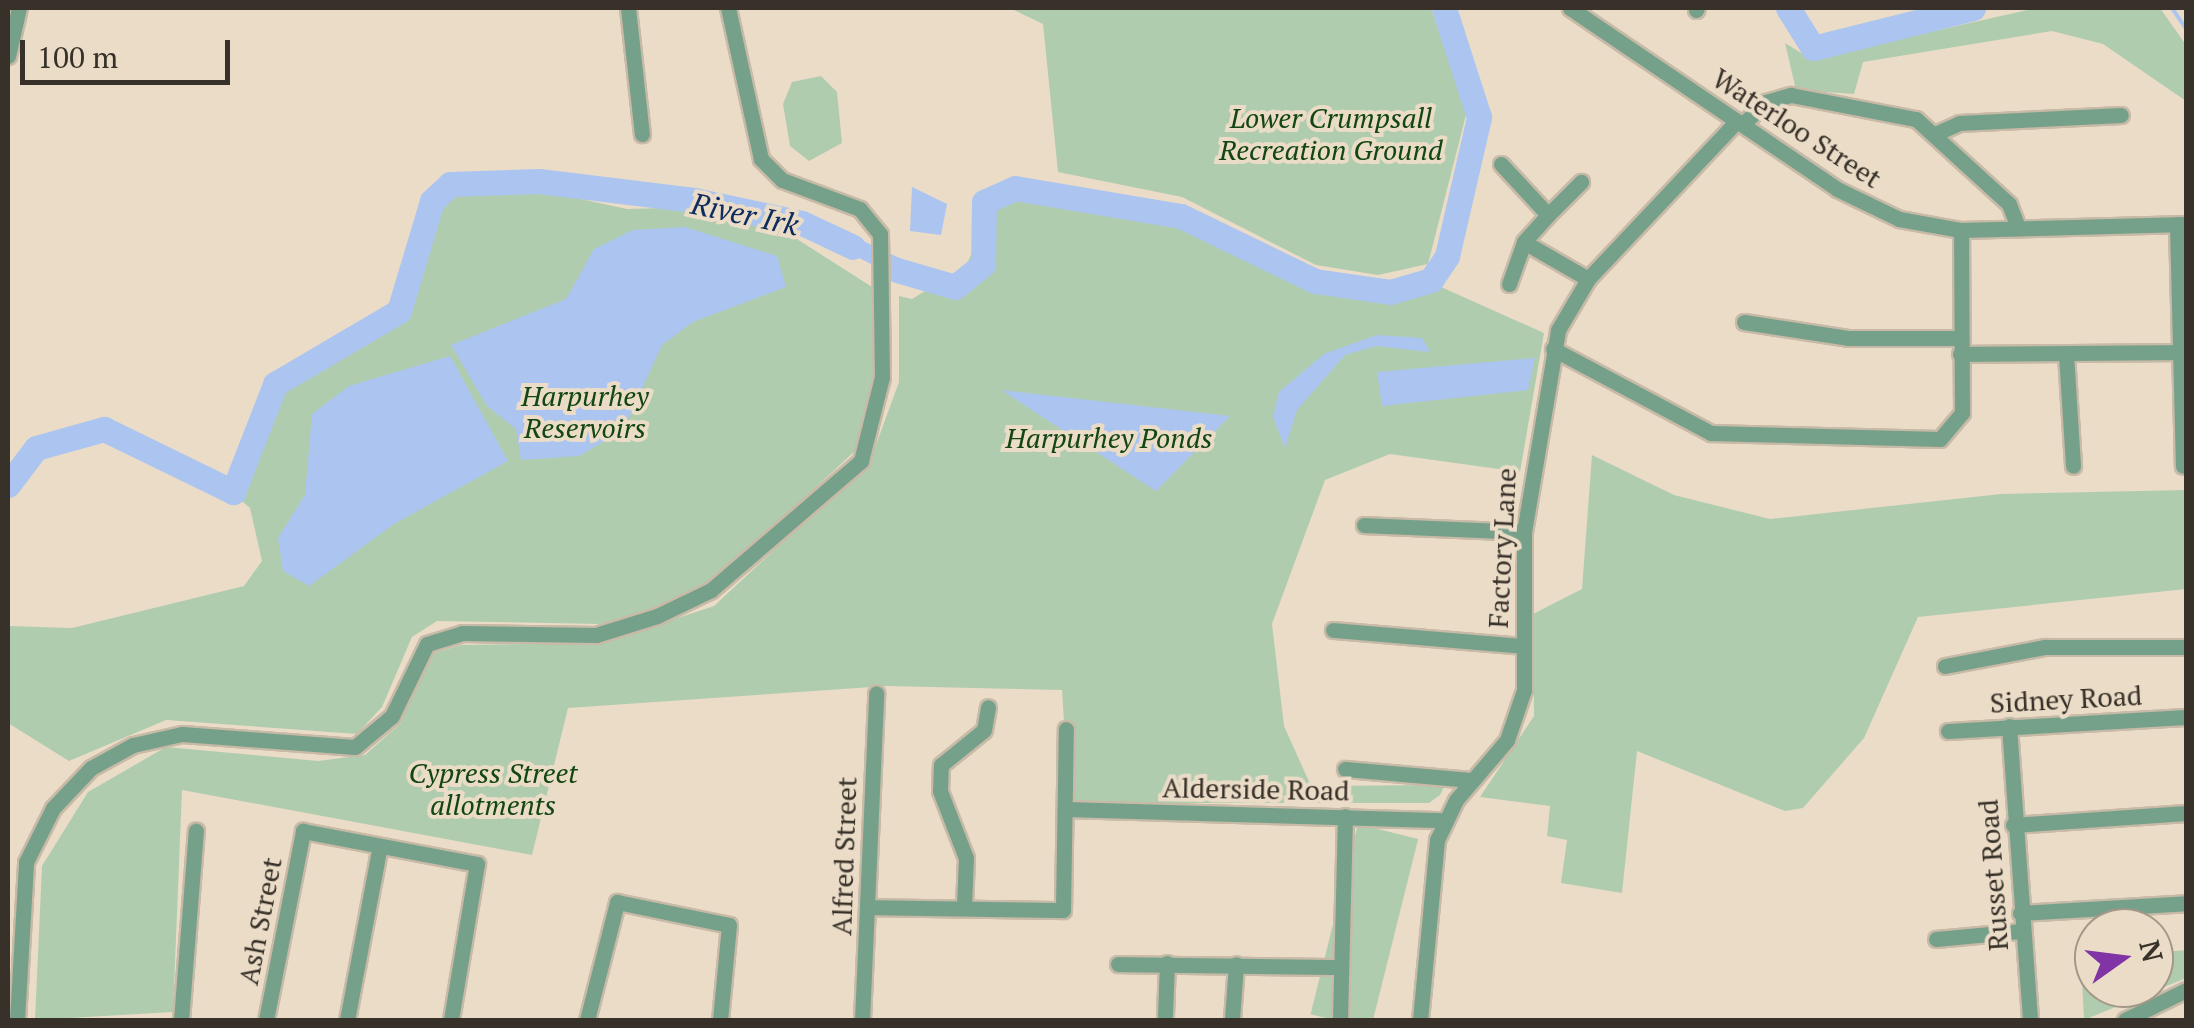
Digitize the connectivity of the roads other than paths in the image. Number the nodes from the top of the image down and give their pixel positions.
1 (19, 8) edge
2 (628, 8) edge
3 (728, 8) edge
4 (1570, 8) edge
5 (8, 56) edge
6 (2122, 115) dead end
7 (1740, 122) junction
8 (1937, 133) junction
9 (642, 134) dead end
10 (1500, 164) dead end
11 (1581, 182) dead end
12 (1548, 214) junction
13 (2182, 224) edge
14 (2018, 228) junction
15 (1961, 230) junction
16 (1524, 242) junction
17 (1588, 278) junction
18 (1508, 284) dead end
19 (1744, 322) dead end
20 (1960, 346) junction
21 (1553, 348) junction
22 (2180, 352) junction
23 (2066, 354) junction
24 (2074, 466) dead end
25 (2183, 466) dead end
26 (1364, 524) dead end
27 (1524, 532) junction
28 (1332, 630) dead end
29 (1523, 646) junction
30 (2186, 647) edge
31 (1945, 666) dead end
32 (876, 694) dead end
33 (988, 708) dead end
34 (2186, 718) edge
35 (2009, 726) junction
36 (1066, 729) dead end
37 (1948, 730) dead end
38 (1345, 770) dead end
39 (1472, 780) junction
40 (1066, 809) junction
41 (2186, 814) edge
42 (1345, 816) junction
43 (1444, 820) junction
44 (2013, 825) junction
45 (196, 831) dead end
46 (380, 846) junction
47 (2186, 903) edge
48 (866, 906) junction
49 (964, 906) junction
50 (2020, 913) junction
51 (2020, 930) junction
52 (1936, 939) dead end
53 (1167, 963) junction
54 (1118, 964) dead end
55 (1236, 964) junction
56 (1341, 967) junction
57 (2186, 990) edge
58 (1165, 1015) dead end
59 (1232, 1019) edge
60 (17, 1020) edge
61 (182, 1020) edge
62 (266, 1020) edge
63 (347, 1020) edge
64 (450, 1020) edge
65 (587, 1020) edge
66 (720, 1020) edge
67 (862, 1020) edge
68 (1340, 1020) edge
69 (1420, 1020) edge
70 (2030, 1020) edge
71 (2125, 1020) edge

1 - 5 street
2 - 9 street
3 - 60 street
4 - 7 street, Waterloo Street
6 - 8 street
7 - 8 street, Factory Lane
7 - 15 street, Waterloo Street
7 - 17 street, Factory Lane
8 - 14 street, Factory Lane
10 - 12 street
11 - 12 street
12 - 16 street
13 - 14 street, Waterloo Street
13 - 22 street
14 - 15 street, Waterloo Street
15 - 20 street
16 - 17 street
16 - 18 street
17 - 21 street, Factory Lane
19 - 20 street
20 - 21 street
20 - 23 street
21 - 27 street, Factory Lane
22 - 23 street
22 - 25 street
23 - 24 street
26 - 27 street
27 - 29 street, Factory Lane
28 - 29 street
29 - 39 street, Factory Lane
30 - 31 street
32 - 48 street, Alfred Street
33 - 49 street
34 - 35 street, Sidney Road
35 - 37 street, Sidney Road
35 - 44 street, Russet Road
36 - 40 street
38 - 39 street
39 - 43 street, Factory Lane
40 - 42 street, Alderside Road
40 - 49 street
41 - 44 street
42 - 43 street, Alderside Road
42 - 56 street
43 - 69 street, Factory Lane
44 - 50 street, Russet Road
45 - 61 street
46 - 62 street, Ash Street
46 - 63 street
46 - 64 street
47 - 50 street
48 - 49 street
48 - 67 street, Alfred Street
50 - 51 street, Russet Road
51 - 52 street
51 - 70 street, Russet Road
53 - 54 street
53 - 55 street
53 - 58 street
55 - 56 street
55 - 59 street
56 - 68 street
57 - 71 street
65 - 66 street

